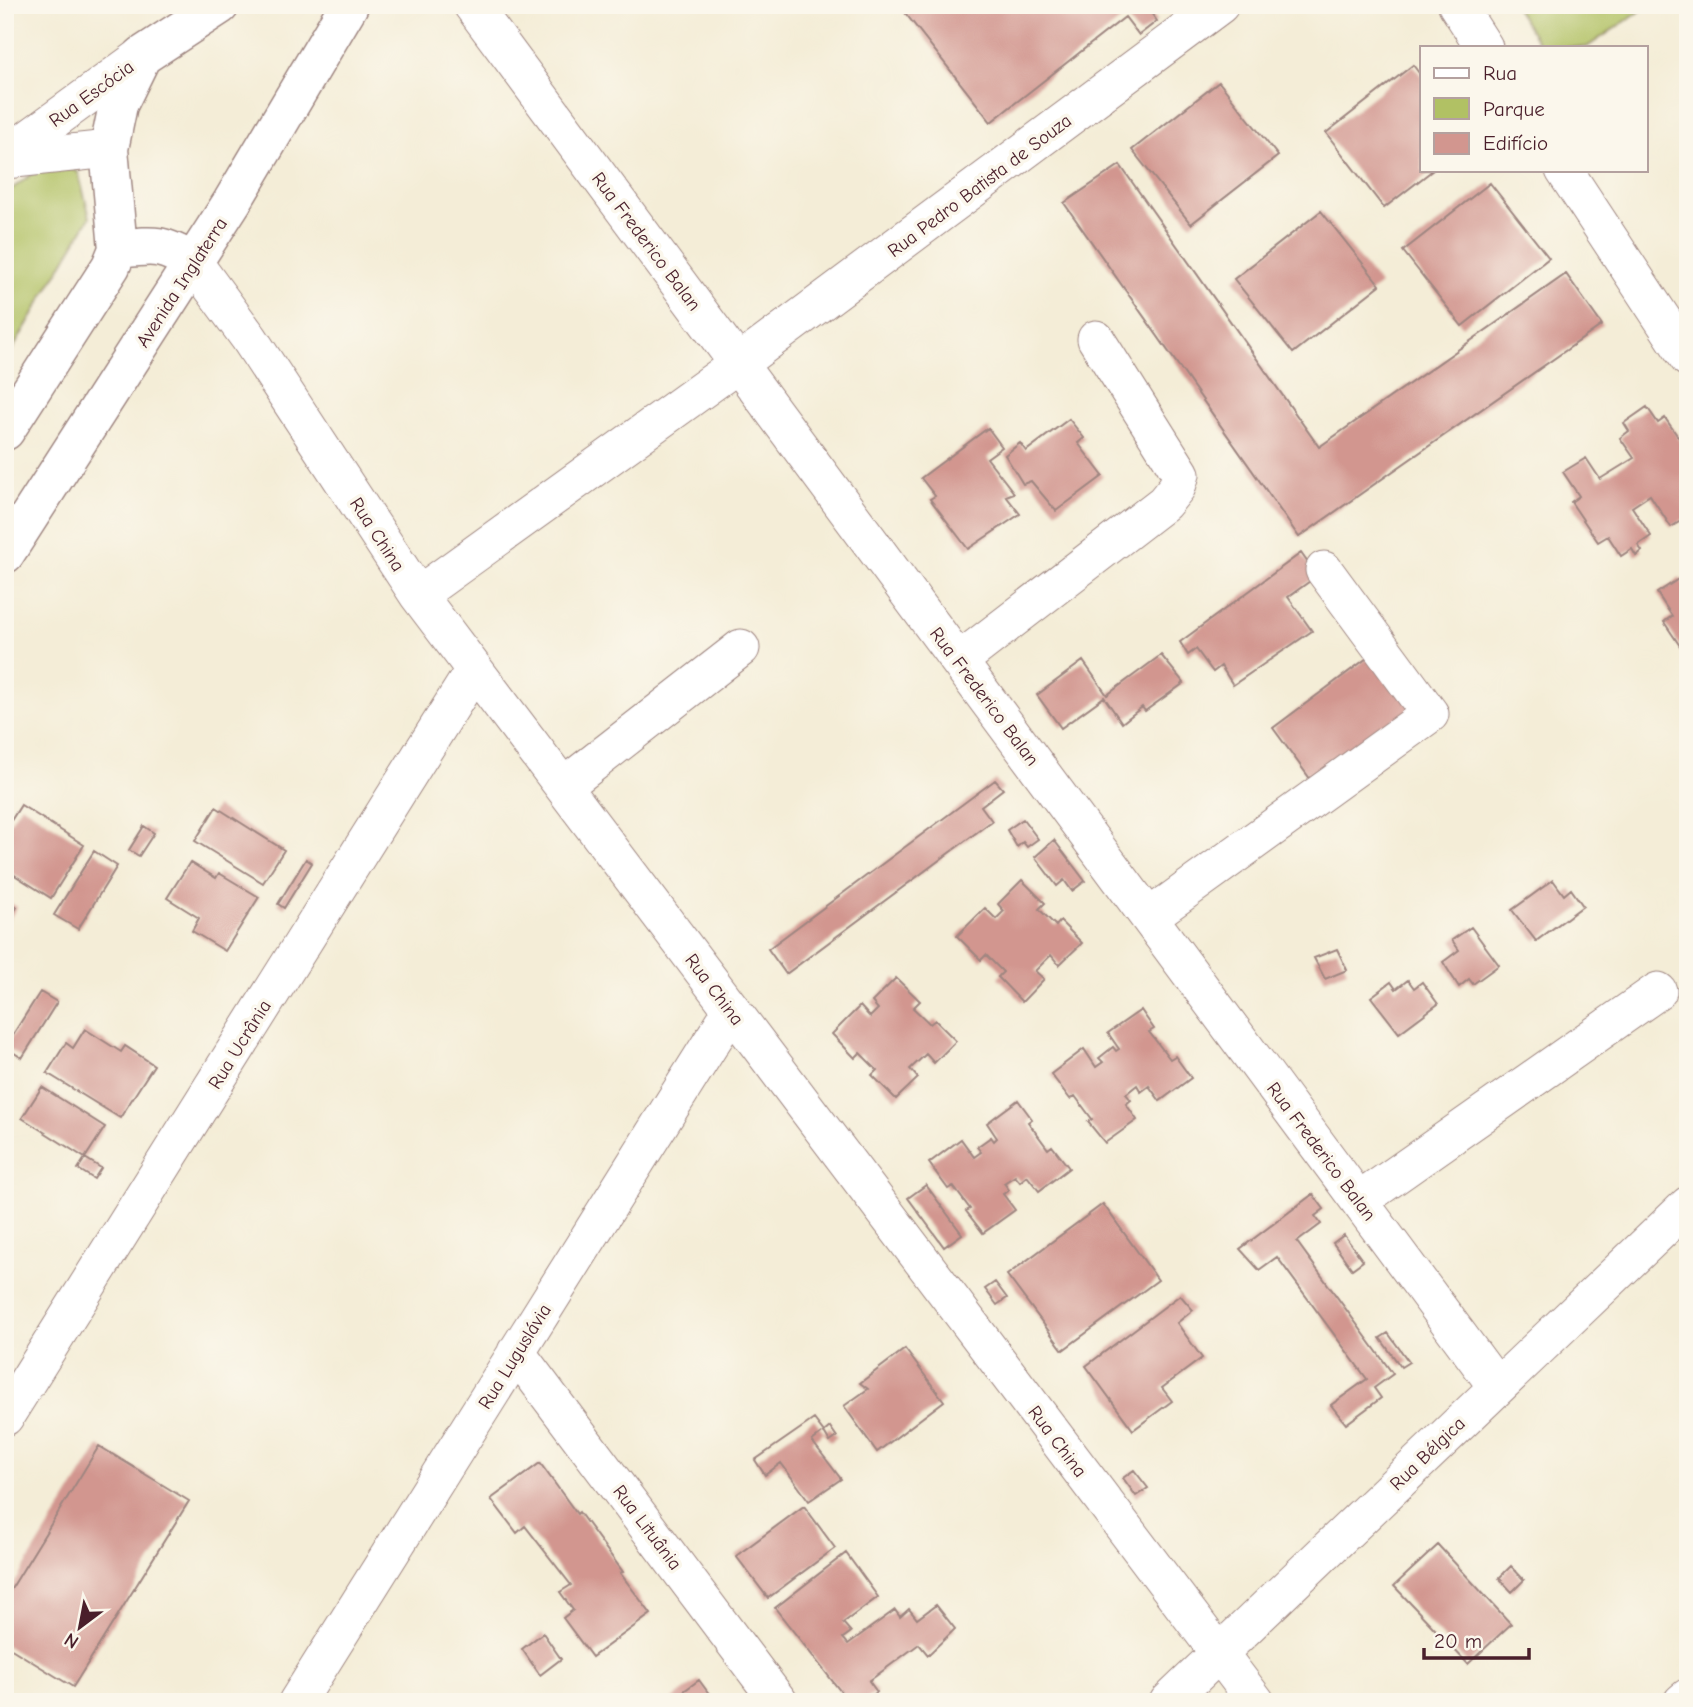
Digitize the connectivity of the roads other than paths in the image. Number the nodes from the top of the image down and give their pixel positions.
1 (220, 5) edge
2 (349, 5) edge
3 (472, 5) edge
4 (1457, 5) edge
5 (1204, 10) edge
6 (1483, 46) edge
7 (142, 56) junction
8 (108, 149) junction
9 (5, 158) edge
10 (1565, 172) edge
11 (118, 249) junction
12 (194, 263) junction
13 (1096, 339) dead end
14 (1688, 358) edge
15 (738, 364) junction
16 (5, 431) edge
17 (5, 554) edge
18 (1324, 570) dead end
19 (418, 595) junction
20 (741, 648) dead end
21 (959, 661) junction
22 (474, 670) junction
23 (564, 786) junction
24 (1149, 917) junction
25 (1658, 991) dead end
26 (731, 1011) junction
27 (1359, 1201) junction
28 (1688, 1205) edge
29 (516, 1352) junction
30 (1497, 1387) junction
31 (5, 1417) edge
32 (1219, 1653) junction
33 (308, 1696) edge
34 (1688, 1697) edge
35 (779, 1702) edge
36 (1168, 1702) edge
37 (1256, 1702) edge
38 (1682, 1702) edge

1 - 7 main road
2 - 12 main road, Avenida Inglaterra
3 - 15 street, Rua Frederico Balan
4 - 6 street
5 - 15 street, Rua Pedro Batista de Souza
7 - 8 main road
7 - 9 street, Rua Escócia
8 - 9 street, Rua Escócia
8 - 11 main road
10 - 14 street
11 - 12 main road
11 - 16 main road
12 - 17 main road, Avenida Inglaterra
12 - 19 street, Rua China
13 - 21 street
15 - 19 street, Rua Pedro Batista de Souza
15 - 21 street, Rua Frederico Balan
18 - 24 street
19 - 22 street, Rua China
20 - 23 street
21 - 24 street, Rua Frederico Balan
22 - 23 street, Rua China
22 - 31 street, Rua Ucrânia
23 - 26 street, Rua China
24 - 27 street, Rua Frederico Balan
25 - 27 street
26 - 29 street, Rua Luguslávia
26 - 32 street, Rua China
27 - 30 street, Rua Frederico Balan
28 - 30 street, Rua Bélgica
29 - 33 street, Rua Luguslávia
29 - 35 street, Rua Lituânia
30 - 32 street, Rua Bélgica
32 - 36 street, Rua Bélgica
32 - 37 street, Rua China
34 - 38 street

